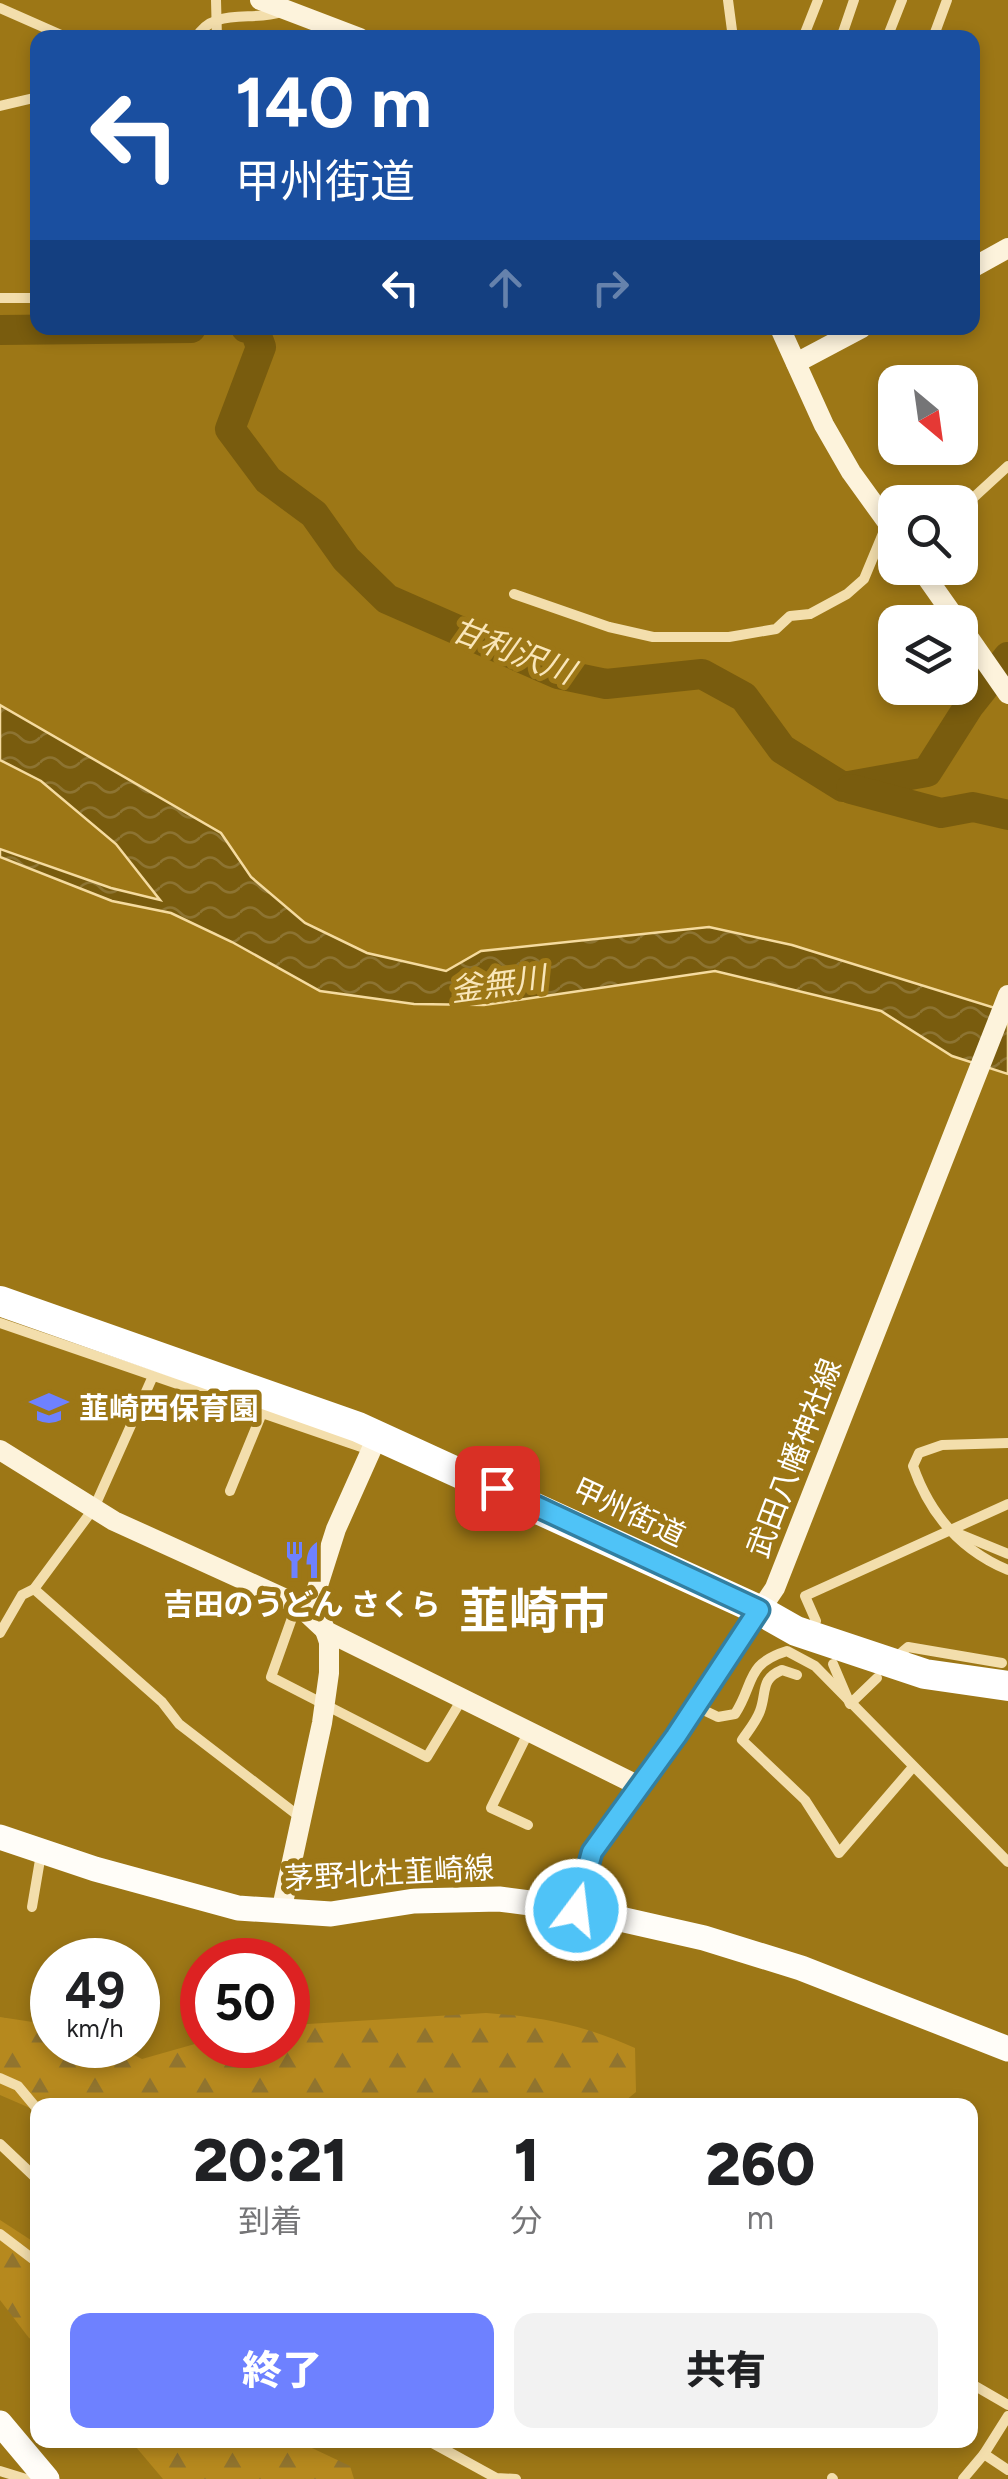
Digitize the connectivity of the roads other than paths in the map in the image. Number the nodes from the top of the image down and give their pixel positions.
1 (216, 0) edge
2 (260, 0) edge
3 (728, 0) edge
4 (818, 0) edge
5 (854, 0) edge
6 (902, 0) edge
7 (947, 0) edge
8 (0, 8) edge
9 (286, 10) junction
10 (217, 18) junction
11 (50, 30) edge
12 (200, 30) edge
13 (216, 30) edge
14 (339, 30) edge
15 (732, 30) edge
16 (806, 30) edge
17 (843, 30) edge
18 (890, 30) edge
19 (936, 30) edge
20 (30, 99) edge
21 (0, 106) edge
22 (1008, 248) edge
23 (980, 264) edge
24 (0, 298) edge
25 (30, 298) edge
26 (783, 335) edge
27 (849, 335) edge
28 (796, 364) junction
29 (1008, 466) edge
30 (978, 494) edge
31 (878, 513) edge
32 (878, 554) edge
33 (514, 594) dead end
34 (978, 651) edge
35 (1008, 694) edge
36 (1008, 995) edge
37 (0, 1301) edge
38 (0, 1324) edge
39 (153, 1376) junction
40 (262, 1413) junction
41 (374, 1443) junction
42 (1008, 1443) edge
43 (0, 1450) edge
44 (230, 1491) dead end
45 (1008, 1504) edge
46 (94, 1508) junction
47 (951, 1531) junction
48 (1008, 1554) edge
49 (1008, 1570) edge
50 (34, 1589) junction
51 (767, 1599) junction
52 (297, 1604) junction
53 (816, 1621) dead end
54 (326, 1631) junction
55 (0, 1632) edge
56 (902, 1652) dead end
57 (834, 1664) dead end
58 (1005, 1674) edge
59 (797, 1675) dead end
60 (877, 1678) dead end
61 (749, 1684) junction
62 (763, 1688) junction
63 (462, 1698) junction
64 (325, 1704) junction
65 (850, 1704) junction
66 (696, 1706) junction
67 (528, 1733) junction
68 (913, 1767) junction
69 (639, 1786) junction
70 (300, 1816) junction
71 (528, 1825) dead end
72 (0, 1837) edge
73 (42, 1850) junction
74 (1008, 1862) edge
75 (32, 1907) dead end
76 (576, 1910) junction
77 (281, 1912) junction
78 (1008, 2050) edge
79 (0, 2078) edge
80 (30, 2100) edge
81 (0, 2144) edge
82 (30, 2172) edge
83 (0, 2234) edge
84 (30, 2258) edge
85 (978, 2388) edge
86 (1008, 2405) edge
87 (1008, 2416) edge
88 (0, 2423) edge
89 (441, 2448) edge
90 (984, 2454) junction
91 (1008, 2470) edge
92 (0, 2471) edge
93 (26, 2479) edge
94 (47, 2479) edge
95 (516, 2479) edge
96 (963, 2479) edge

1 - 10 street
2 - 9 street
3 - 15 street
4 - 16 street
5 - 17 street
6 - 18 street
7 - 19 street
8 - 11 street
9 - 10 street
9 - 14 street
10 - 12 street
10 - 13 street
20 - 21 street
22 - 23 street
24 - 25 street
26 - 28 street
27 - 28 street
28 - 31 street
29 - 30 street
32 - 33 street
34 - 35 street
36 - 51 street, 武田八幡神社線
37 - 41 highway, 甲州街道
38 - 39 street
39 - 40 street
39 - 46 street
40 - 41 street
40 - 44 street
41 - 51 highway, 甲州街道
41 - 54 street
42 - 47 street
43 - 46 street
45 - 47 street
46 - 50 street
46 - 52 street
47 - 48 street
47 - 49 street
47 - 53 street
50 - 55 street
50 - 70 street
51 - 58 highway, 甲州街道
51 - 66 street, 武田八幡神社線
52 - 54 street
52 - 64 street
54 - 63 street
54 - 64 street
56 - 58 street
57 - 65 street
59 - 62 street
60 - 65 street
61 - 62 street
61 - 65 street
61 - 66 street
62 - 68 street
63 - 64 street
63 - 67 street
64 - 70 street
65 - 68 street
66 - 69 street, 武田八幡神社線
67 - 69 street
67 - 71 street
68 - 74 street
69 - 76 street, 武田八幡神社線
70 - 77 street
72 - 73 main road, 茅野北杜韮崎線
73 - 75 street
73 - 77 main road, 茅野北杜韮崎線
76 - 77 main road, 茅野北杜韮崎線
76 - 78 main road, 茅野北杜韮崎線
79 - 80 street
81 - 82 street
83 - 84 street
85 - 86 street
87 - 90 street
88 - 94 main road
89 - 95 street
90 - 91 street
90 - 96 street
92 - 93 street

